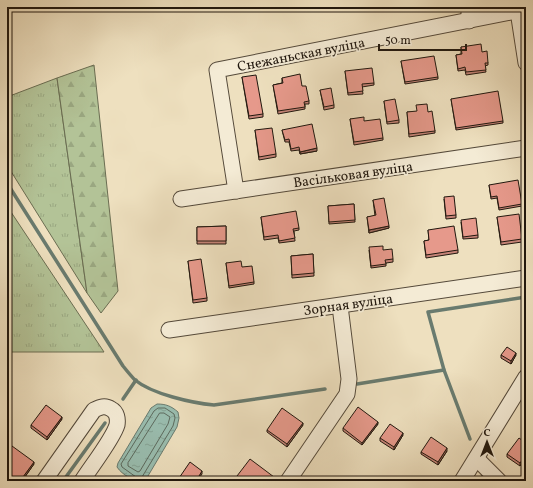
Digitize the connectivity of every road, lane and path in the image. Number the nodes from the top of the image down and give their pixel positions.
1 (522, 10) edge
2 (469, 14) edge
3 (526, 63) edge
4 (526, 148) edge
5 (236, 190) junction
6 (181, 199) dead end
7 (526, 278) edge
8 (340, 306) junction
9 (169, 330) dead end
10 (526, 377) edge
11 (477, 459) junction
12 (44, 481) edge
13 (82, 481) edge
14 (288, 481) edge
15 (462, 481) edge
16 (499, 481) edge

1 - 2 street, Снежаньская вуліца
1 - 3 street
2 - 5 street, Снежаньская вуліца
4 - 5 street, Васільковая вуліца
5 - 6 street, Васільковая вуліца
7 - 8 street, Зорная вуліца
8 - 9 street, Зорная вуліца
8 - 14 street
10 - 11 street
11 - 15 street
11 - 16 street
12 - 13 street

